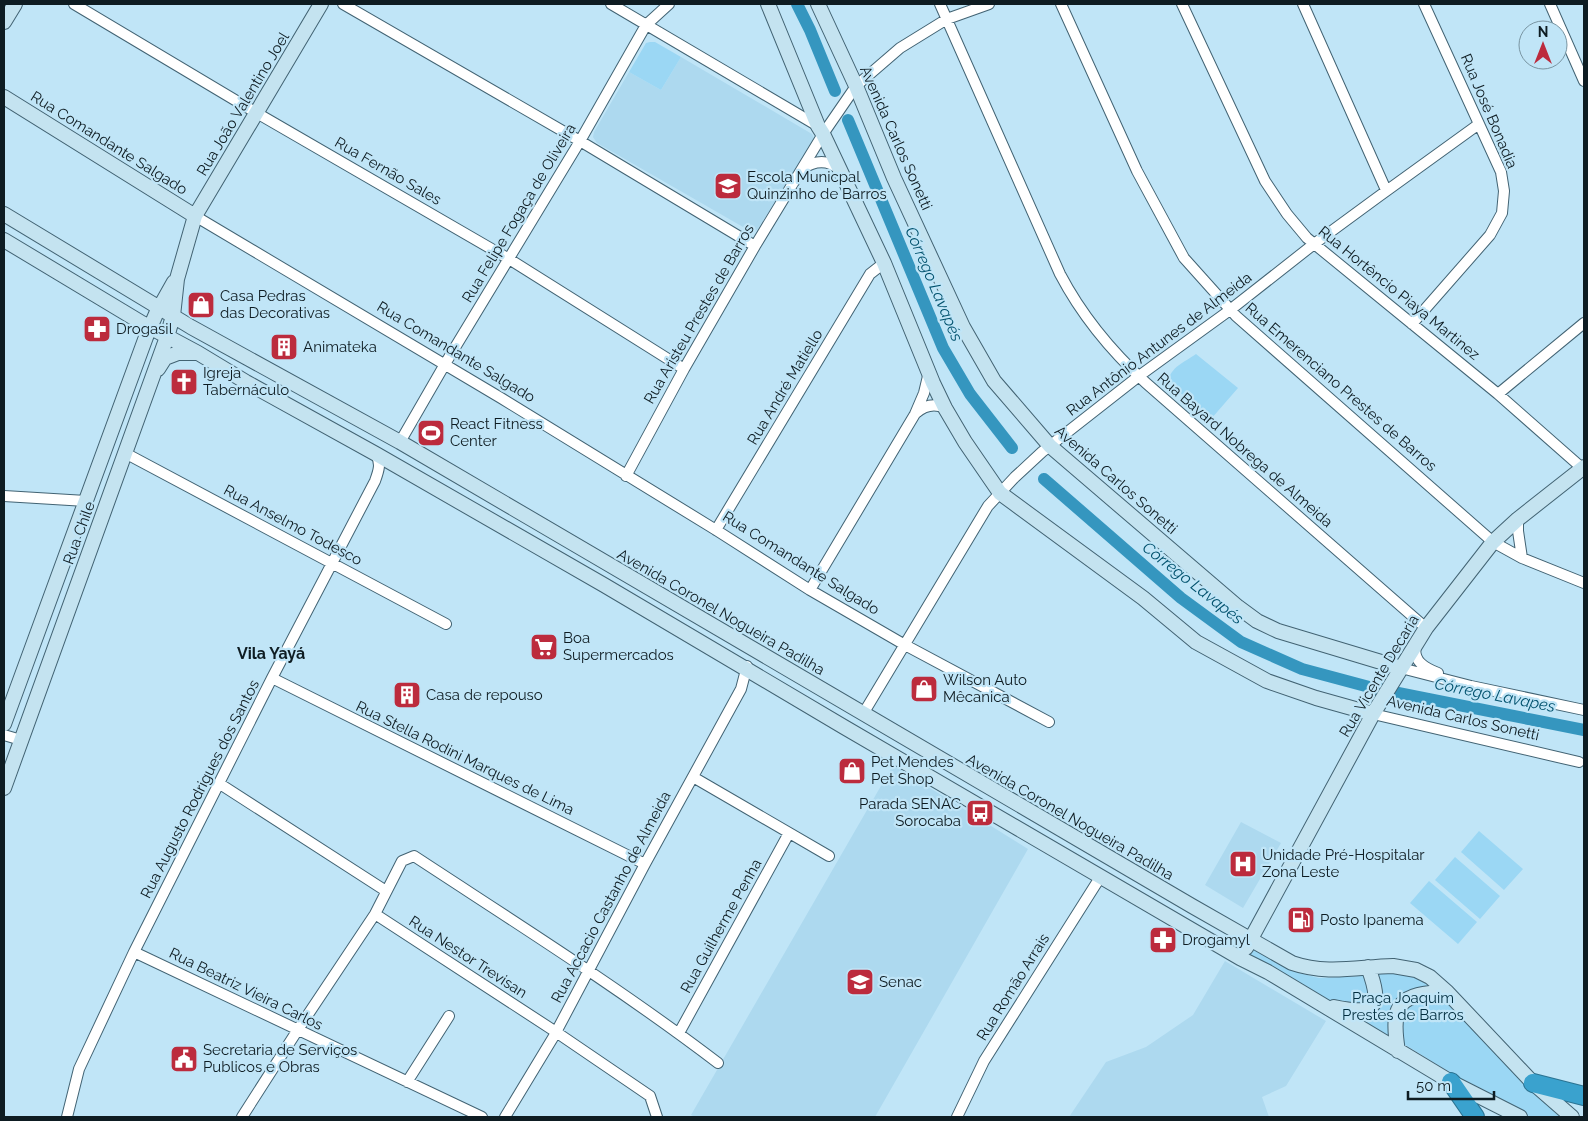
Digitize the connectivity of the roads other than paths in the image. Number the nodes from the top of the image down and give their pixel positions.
1 (15, 4) edge
2 (74, 4) edge
3 (321, 4) edge
4 (343, 4) edge
5 (611, 4) edge
6 (669, 4) edge
7 (768, 4) edge
8 (818, 4) edge
9 (940, 4) edge
10 (989, 4) edge
11 (1061, 4) edge
12 (1182, 4) edge
13 (1303, 4) edge
14 (1424, 4) edge
15 (1550, 4) edge
16 (947, 19) junction
17 (4, 22) edge
18 (646, 25) junction
19 (1584, 81) edge
20 (856, 86) junction
21 (4, 97) edge
22 (256, 112) junction
23 (1479, 124) junction
24 (821, 130) junction
25 (580, 141) junction
26 (801, 170) junction
27 (841, 171) junction
28 (1386, 190) junction
29 (4, 214) edge
30 (195, 216) junction
31 (4, 240) edge
32 (1314, 244) junction
33 (756, 246) junction
34 (509, 259) junction
35 (884, 263) junction
36 (177, 279) junction
37 (159, 308) junction
38 (1230, 310) junction
39 (173, 316) junction
40 (1584, 323) edge
41 (1412, 324) junction
42 (149, 328) junction
43 (167, 337) junction
44 (198, 353) junction
45 (445, 364) junction
46 (684, 369) junction
47 (929, 372) junction
48 (1139, 376) junction
49 (150, 382) junction
50 (1498, 394) junction
51 (945, 408) junction
52 (915, 414) junction
53 (400, 442) junction
54 (1046, 449) junction
55 (125, 453) junction
56 (376, 454) junction
57 (1583, 468) edge
58 (401, 469) junction
59 (626, 476) junction
60 (375, 481) junction
61 (1000, 492) junction
62 (4, 496) edge
63 (86, 501) junction
64 (1518, 519) junction
65 (716, 530) junction
66 (1493, 542) junction
67 (1522, 558) junction
68 (332, 563) junction
69 (1584, 583) edge
70 (810, 590) junction
71 (446, 624) dead end
72 (1426, 628) junction
73 (1416, 643) junction
74 (904, 645) junction
75 (761, 654) junction
76 (752, 671) junction
77 (1397, 673) junction
78 (272, 678) junction
79 (1472, 686) junction
80 (1340, 705) junction
81 (1376, 709) junction
82 (1584, 710) edge
83 (863, 714) junction
84 (1048, 722) dead end
85 (4, 724) edge
86 (4, 735) edge
87 (20, 740) junction
88 (1359, 740) junction
89 (1579, 762) dead end
90 (693, 777) junction
91 (220, 784) junction
92 (4, 788) edge
93 (789, 833) junction
94 (829, 856) dead end
95 (645, 864) junction
96 (1101, 876) junction
97 (386, 891) junction
98 (375, 914) junction
99 (1250, 940) junction
100 (134, 952) junction
101 (1240, 958) junction
102 (1368, 967) junction
103 (587, 971) junction
104 (1446, 992) junction
105 (1324, 1005) junction
106 (449, 1016) dead end
107 (297, 1030) junction
108 (556, 1032) junction
109 (679, 1033) junction
110 (1398, 1051) junction
111 (718, 1063) dead end
112 (407, 1082) junction
113 (1451, 1082) junction
114 (1533, 1083) junction
115 (1584, 1096) edge
116 (67, 1117) edge
117 (242, 1117) edge
118 (482, 1117) edge
119 (504, 1117) edge
120 (657, 1117) edge
121 (957, 1117) edge
122 (1475, 1117) edge
123 (1520, 1117) edge
124 (1572, 1117) edge

1 - 17 main road
2 - 22 street, Rua Fernão Sales
3 - 22 main road, Rua João Valentino Joel
4 - 25 street
5 - 18 street
6 - 18 street, Rua Felipe Fogaça de Oliveira
7 - 24 main road, Avenida Carlos Sonetti
8 - 20 main road, Avenida Carlos Sonetti
9 - 16 street, Rua Bayard Nobrega de Almeida
10 - 16 street, Rua Aristeu Prestes de Barros
11 - 38 street, Rua Emerenciano Prestes de Barros
12 - 32 street, Rua Hortêncio Piaya Martinez
13 - 28 street
14 - 23 street, Rua José Bonadia
15 - 19 street
16 - 20 street, Rua Aristeu Prestes de Barros
16 - 48 street, Rua Bayard Nobrega de Almeida
18 - 24 street
18 - 25 street, Rua Felipe Fogaça de Oliveira
20 - 24 street, Rua Aristeu Prestes de Barros
20 - 54 main road, Avenida Carlos Sonetti
21 - 30 main road, Rua Comandante Salgado
22 - 30 main road, Rua João Valentino Joel
22 - 34 street, Rua Fernão Sales
23 - 28 street, Rua Antônio Antunes de Almeida
23 - 41 street, Rua José Bonadia
24 - 26 street, Rua Aristeu Prestes de Barros
24 - 27 main road, Avenida Carlos Sonetti
25 - 33 street
25 - 34 street, Rua Felipe Fogaça de Oliveira
26 - 27 street
26 - 33 street, Rua Aristeu Prestes de Barros
27 - 35 main road, Avenida Carlos Sonetti
28 - 32 street, Rua Antônio Antunes de Almeida
29 - 37 main road, Avenida Coronel Nogueira Padilha
30 - 36 main road, Rua João Valentino Joel
30 - 45 street, Rua Comandante Salgado
31 - 42 main road
32 - 38 street, Rua Antônio Antunes de Almeida
32 - 41 street, Rua Hortêncio Piaya Martinez
33 - 46 street, Rua Aristeu Prestes de Barros
34 - 45 street, Rua Felipe Fogaça de Oliveira
34 - 46 street, Rua Fernão Sales
35 - 47 main road, Avenida Carlos Sonetti
35 - 65 street, Rua André Matiello
36 - 37 main road, Rua João Valentino Joel
36 - 39 main road, Rua João Valentino Joel
37 - 39 main road, Avenida Coronel Nogueira Padilha
37 - 42 main road
38 - 48 street, Rua Antônio Antunes de Almeida
38 - 66 street, Rua Emerenciano Prestes de Barros
39 - 43 main road
39 - 53 main road, Avenida Coronel Nogueira Padilha
40 - 50 street
41 - 50 street, Rua Hortêncio Piaya Martinez
42 - 43 main road
42 - 63 main road, Rua Chile
43 - 44 main road
43 - 49 main road, Rua Chile
44 - 49 main road
44 - 56 main road
45 - 53 street, Rua Felipe Fogaça de Oliveira
45 - 59 street, Rua Comandante Salgado
46 - 59 street, Rua Aristeu Prestes de Barros
47 - 51 main road, Avenida Carlos Sonetti
47 - 52 street
48 - 54 street, Rua Antônio Antunes de Almeida
48 - 72 street, Rua Bayard Nobrega de Almeida
49 - 55 main road, Rua Chile
50 - 57 street, Rua Hortêncio Piaya Martinez
51 - 52 street
51 - 61 main road, Avenida Carlos Sonetti
52 - 70 street
53 - 75 main road, Avenida Coronel Nogueira Padilha
54 - 61 street, Rua Antônio Antunes de Almeida
54 - 77 main road, Avenida Carlos Sonetti
55 - 68 street, Rua Anselmo Todesco
55 - 87 main road, Rua Chile
56 - 58 main road
56 - 60 street, Rua Augusto Rodrigues dos Santos
57 - 64 main road, Rua Vicente Decaria
58 - 60 street
58 - 76 main road
59 - 65 street, Rua Comandante Salgado
60 - 68 street, Rua Augusto Rodrigues dos Santos
61 - 74 street, Rua Antônio Antunes de Almeida
61 - 80 main road, Avenida Carlos Sonetti
62 - 63 street
63 - 85 main road, Rua Chile
64 - 66 main road, Rua Vicente Decaria
64 - 67 street
65 - 70 street, Rua Comandante Salgado
66 - 67 street, Rua Emerenciano Prestes de Barros
66 - 72 main road, Rua Vicente Decaria
67 - 69 street, Rua Emerenciano Prestes de Barros
68 - 71 street, Rua Anselmo Todesco
68 - 78 street, Rua Augusto Rodrigues dos Santos
70 - 74 street, Rua Comandante Salgado
72 - 73 main road, Rua Vicente Decaria
73 - 77 main road, Rua Vicente Decaria
73 - 79 street, Avenida Carlos Sonetti
74 - 83 street, Rua Antônio Antunes de Almeida
74 - 84 street, Rua Comandante Salgado
75 - 76 main road
75 - 83 main road, Avenida Coronel Nogueira Padilha
76 - 90 street, Rua Accacio Castanho de Almeida
76 - 96 main road
77 - 79 street, Avenida Carlos Sonetti
77 - 81 main road, Rua Vicente Decaria
78 - 91 street, Rua Augusto Rodrigues dos Santos
78 - 95 street, Rua Stella Rodini Marques de Lima
79 - 82 street, Avenida Carlos Sonetti
80 - 81 main road, Avenida Carlos Sonetti
80 - 88 main road, Avenida Carlos Sonetti
81 - 88 main road, Rua Vicente Decaria
81 - 89 street, Avenida Carlos Sonetti
83 - 99 main road, Avenida Coronel Nogueira Padilha
86 - 87 street
87 - 92 main road, Rua Chile
88 - 99 main road, Rua Vicente Decaria
90 - 93 street
90 - 95 street, Rua Accacio Castanho de Almeida
91 - 97 street
91 - 100 street, Rua Augusto Rodrigues dos Santos
93 - 94 street
93 - 109 street, Rua Guilherme Penha
95 - 103 street, Rua Accacio Castanho de Almeida
96 - 101 main road
96 - 121 street, Rua Romão Arrais
97 - 98 street
97 - 103 street
98 - 107 street
98 - 108 street, Rua Nestor Trevisan
99 - 101 main road
99 - 102 main road, Avenida Coronel Nogueira Padilha
100 - 107 street, Rua Beatriz Vieira Carlos
100 - 116 street, Rua Augusto Rodrigues dos Santos
101 - 105 main road
102 - 104 main road, Avenida Coronel Nogueira Padilha
102 - 105 main road
103 - 108 street, Rua Accacio Castanho de Almeida
103 - 109 street
104 - 110 main road
104 - 114 main road, Avenida Coronel Nogueira Padilha
105 - 110 main road
106 - 112 street
107 - 112 street, Rua Beatriz Vieira Carlos
107 - 117 street
108 - 119 street, Rua Accacio Castanho de Almeida
108 - 120 street, Rua Nestor Trevisan
109 - 111 street
110 - 113 main road
112 - 118 street, Rua Beatriz Vieira Carlos
113 - 122 highway
113 - 123 main road
114 - 115 highway
114 - 124 main road, Avenida Coronel Nogueira Padilha

